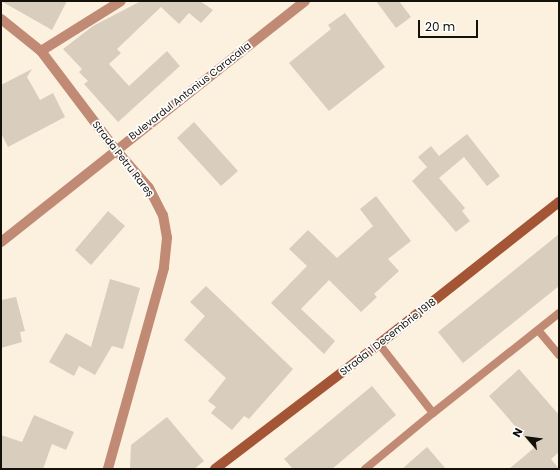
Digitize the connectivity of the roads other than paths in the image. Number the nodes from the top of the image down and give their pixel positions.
1 (121, 1) edge
2 (305, 1) edge
3 (1, 20) edge
4 (41, 51) junction
5 (116, 150) junction
6 (559, 202) edge
7 (1, 242) edge
8 (559, 313) edge
9 (538, 330) junction
10 (379, 344) junction
11 (559, 355) edge
12 (433, 413) junction
13 (108, 469) edge
14 (215, 469) edge
15 (365, 469) edge

1 - 4 street
2 - 5 street, Bulevardul Antonius Caracalla
3 - 4 street, Strada Petru Rareș
4 - 5 street, Strada Petru Rareș
5 - 7 street, Bulevardul Antonius Caracalla
5 - 13 street, Strada Petru Rareș
6 - 10 main road, Strada 1 Decembrie 1918
8 - 9 lane
9 - 11 lane
9 - 12 lane
10 - 12 lane
10 - 14 main road, Strada 1 Decembrie 1918
12 - 15 lane

